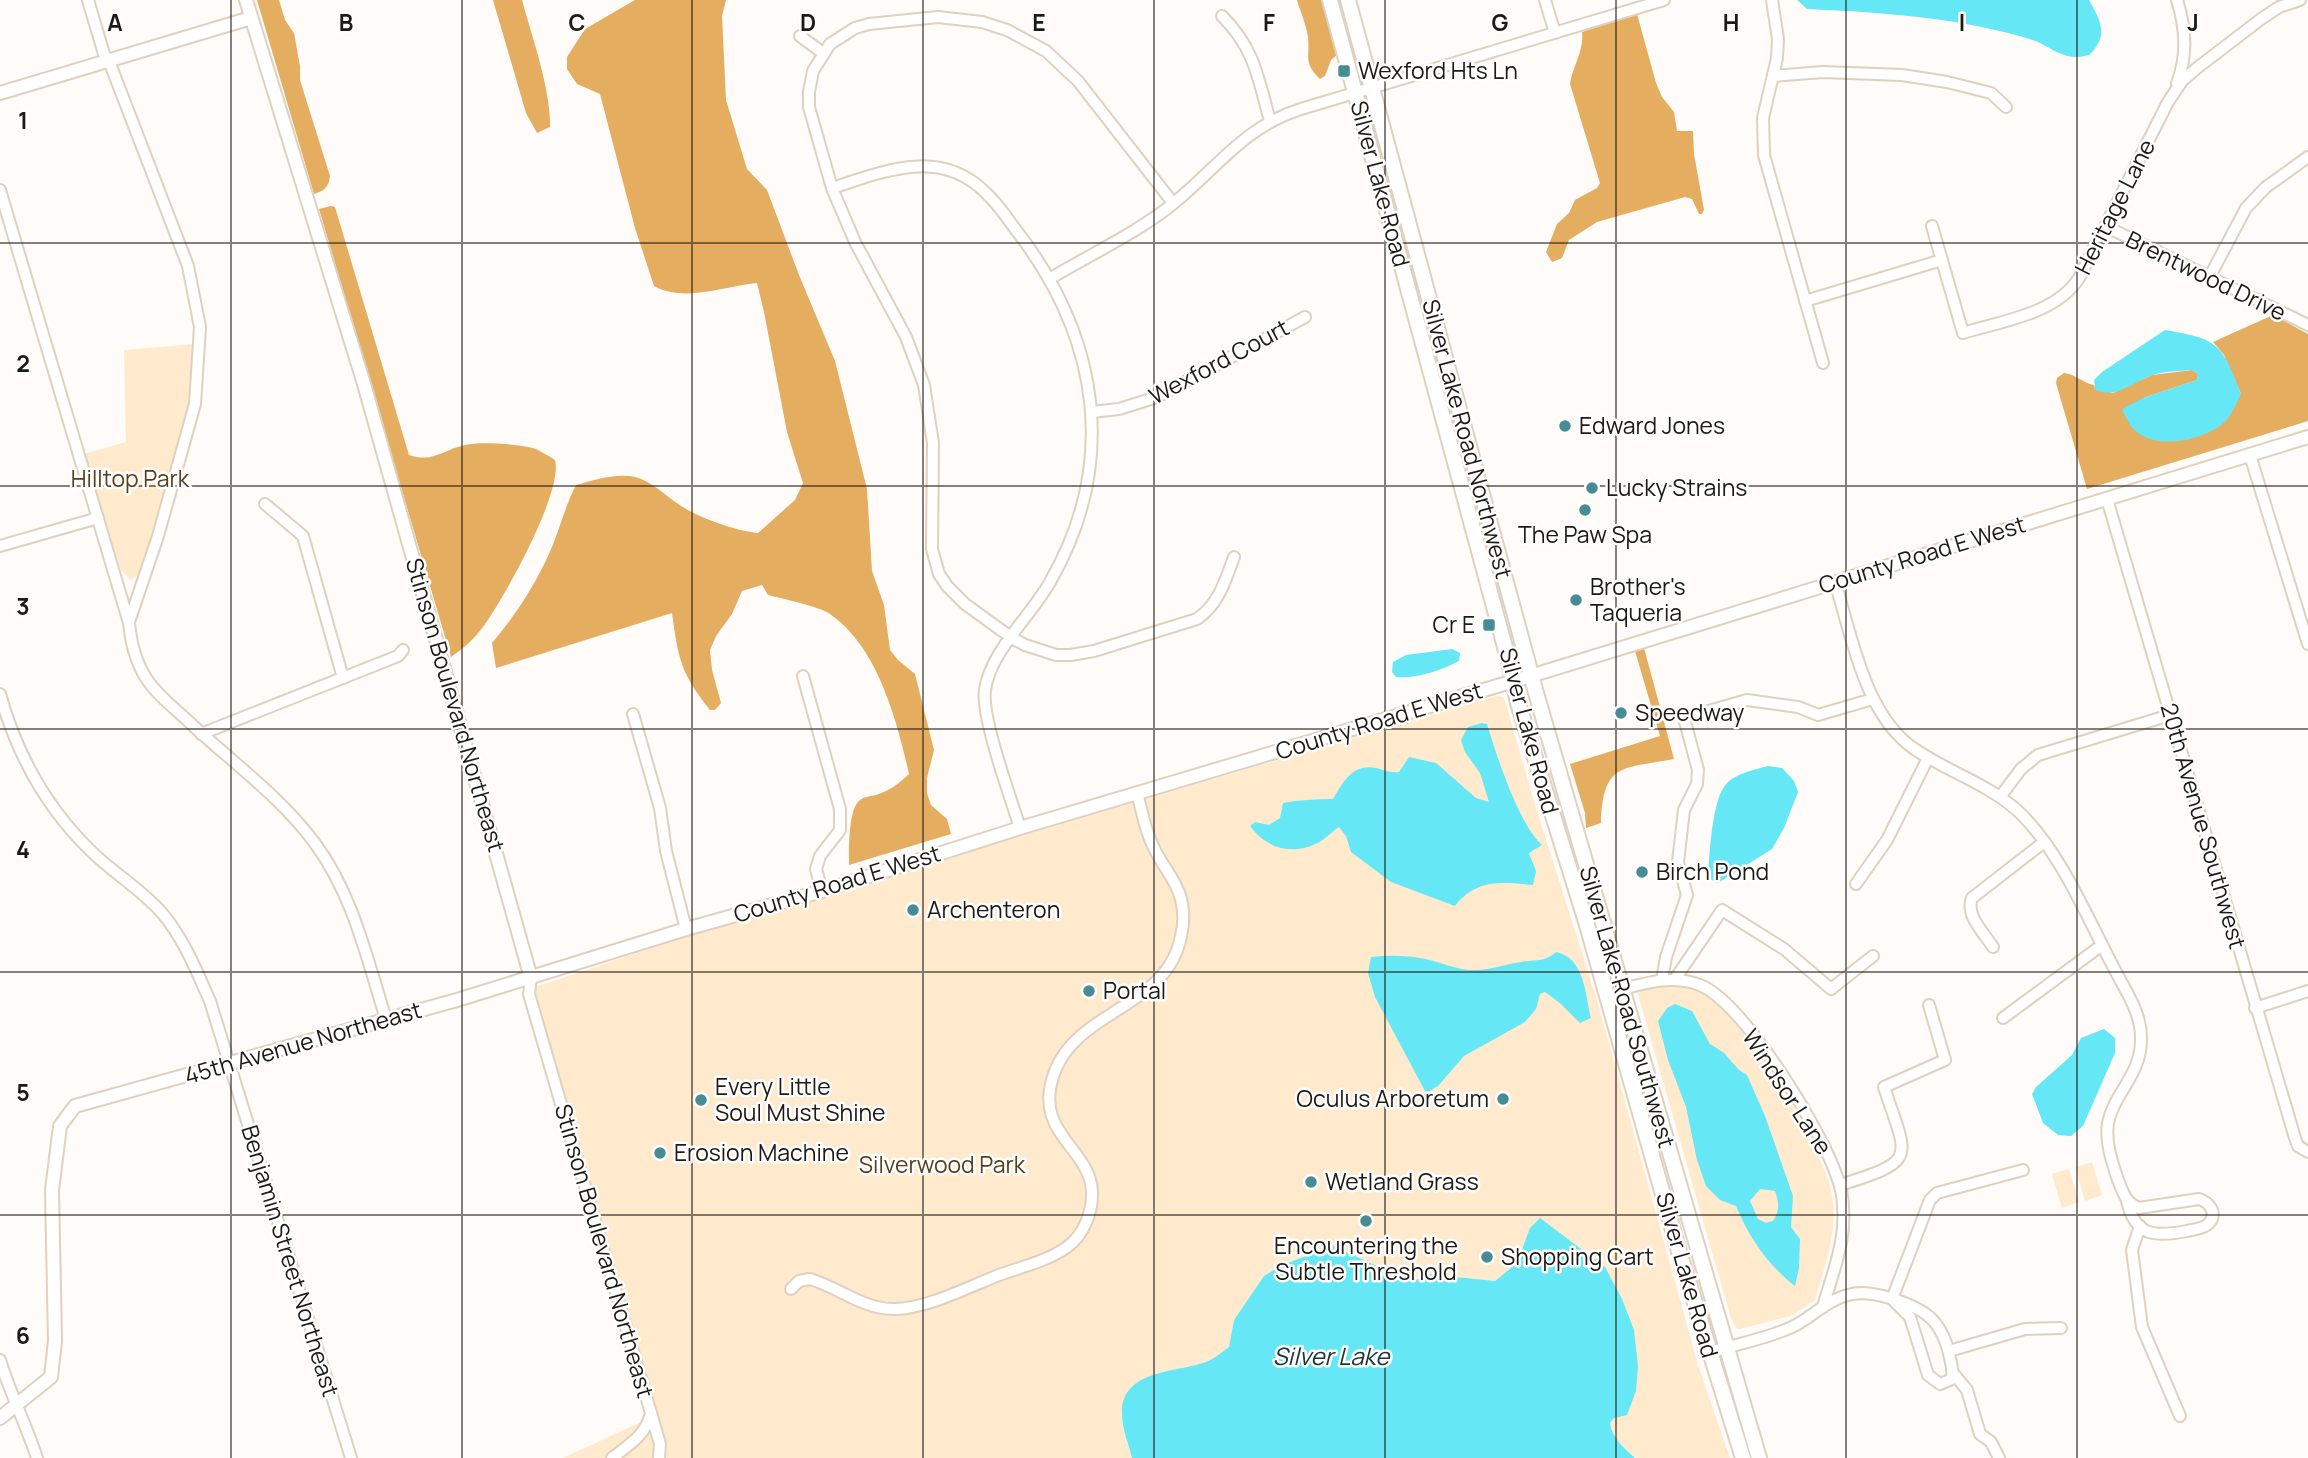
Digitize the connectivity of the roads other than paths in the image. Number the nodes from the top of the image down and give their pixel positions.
1 (88, 0) edge
2 (246, 0) edge
3 (1330, 0) edge
4 (1348, 0) edge
5 (1545, 0) edge
6 (1664, 0) edge
7 (1772, 0) edge
8 (2178, 0) edge
9 (2300, 0) edge
10 (2278, 3) edge
11 (1222, 16) dead end
12 (251, 18) junction
13 (1555, 33) junction
14 (800, 36) dead end
15 (823, 53) junction
16 (109, 61) junction
17 (1773, 76) junction
18 (1372, 89) junction
19 (2174, 92) junction
20 (0, 93) edge
21 (1356, 93) junction
22 (2006, 107) dead end
23 (1270, 121) junction
24 (2308, 157) edge
25 (832, 188) junction
26 (0, 190) edge
27 (1173, 204) junction
28 (1932, 226) dead end
29 (2105, 226) junction
30 (1942, 260) junction
31 (1051, 278) junction
32 (2209, 278) junction
33 (1805, 301) junction
34 (1305, 317) dead end
35 (2308, 325) edge
36 (1823, 363) dead end
37 (1091, 412) junction
38 (2308, 438) edge
39 (2250, 455) junction
40 (2107, 499) junction
41 (265, 504) dead end
42 (98, 518) junction
43 (0, 546) edge
44 (1234, 557) dead end
45 (1835, 582) junction
46 (129, 623) junction
47 (1012, 638) junction
48 (2308, 644) edge
49 (403, 650) dead end
50 (803, 676) dead end
51 (1531, 676) junction
52 (344, 678) junction
53 (1514, 681) junction
54 (0, 694) edge
55 (1873, 699) junction
56 (633, 714) dead end
57 (2170, 715) junction
58 (201, 734) junction
59 (1928, 758) junction
60 (1137, 793) junction
61 (2000, 797) junction
62 (1020, 828) junction
63 (2044, 842) junction
64 (1856, 884) dead end
65 (822, 891) junction
66 (686, 929) junction
67 (2102, 945) junction
68 (1993, 947) dead end
69 (1873, 956) dead end
70 (531, 978) junction
71 (1662, 979) junction
72 (1675, 979) junction
73 (1622, 989) junction
74 (2308, 991) edge
75 (1929, 1005) dead end
76 (2255, 1008) junction
77 (2003, 1018) dead end
78 (386, 1019) junction
79 (230, 1064) junction
80 (2305, 1151) edge
81 (2023, 1170) dead end
82 (1840, 1185) junction
83 (2127, 1201) junction
84 (2140, 1226) junction
85 (791, 1289) dead end
86 (1892, 1299) junction
87 (1824, 1307) junction
88 (2061, 1328) dead end
89 (1726, 1347) junction
90 (1949, 1351) junction
91 (1710, 1352) junction
92 (0, 1360) edge
93 (1953, 1373) junction
94 (17, 1405) junction
95 (651, 1413) junction
96 (2180, 1416) dead end
97 (0, 1418) edge
98 (37, 1458) edge
99 (351, 1458) edge
100 (612, 1458) edge
101 (659, 1458) edge
102 (1742, 1458) edge
103 (1759, 1458) edge
104 (1998, 1458) edge

1 - 16 street
2 - 12 street, Stinson Boulevard Northeast
3 - 21 main road, Silver Lake Road
4 - 18 main road, Silver Lake Road Northwest
5 - 13 street
6 - 13 street
7 - 17 street
8 - 19 street
9 - 10 street, Heritage Lane
10 - 19 street, Heritage Lane
11 - 23 street
12 - 16 street
12 - 70 street, Stinson Boulevard Northeast
13 - 18 street
14 - 15 street
15 - 25 street
15 - 27 street
16 - 20 street
16 - 46 street
17 - 22 street
17 - 33 street
18 - 21 street
18 - 51 main road, Silver Lake Road Northwest
19 - 29 street, Heritage Lane
21 - 23 street
21 - 53 main road, Silver Lake Road
23 - 27 street
24 - 32 street
25 - 31 street
25 - 47 street
26 - 42 street
27 - 31 street
28 - 30 street, Heritage Lane
29 - 30 street, Heritage Lane
29 - 32 street, Brentwood Drive
30 - 33 street
31 - 37 street
32 - 35 street, Brentwood Drive
33 - 36 street
34 - 37 street, Wexford Court
37 - 47 street
38 - 39 street, County Road E West
39 - 40 street, County Road E West
39 - 48 street
40 - 45 street, County Road E West
40 - 57 street, 20th Avenue Southwest
41 - 52 street
42 - 43 street
42 - 46 street
44 - 47 street
45 - 51 street, County Road E West
45 - 55 street
46 - 58 street
47 - 62 street
49 - 52 street
50 - 65 street
51 - 53 street, County Road E West
51 - 73 main road, Silver Lake Road Southwest
52 - 58 street
53 - 60 street, County Road E West
53 - 91 main road, Silver Lake Road
54 - 79 street, Benjamin Street Northeast
55 - 59 street
55 - 71 street
56 - 66 street
57 - 61 street
57 - 76 street, 20th Avenue Southwest
58 - 78 street
59 - 61 street
59 - 64 street
60 - 62 street, County Road E West
60 - 85 street
61 - 63 street
62 - 65 street, County Road E West
63 - 67 street
63 - 68 street
65 - 66 street, County Road E West
66 - 70 street, County Road E West
67 - 77 street
67 - 83 street
69 - 72 street
70 - 78 street, 45th Avenue Northeast
70 - 95 street, Stinson Boulevard Northeast
71 - 72 street, Windsor Lane
71 - 73 street, Windsor Lane
72 - 82 street, Windsor Lane
73 - 89 main road, Silver Lake Road Southwest
74 - 76 street
75 - 82 street
76 - 80 street, 20th Avenue Southwest
78 - 79 street, 45th Avenue Northeast
79 - 94 street, 45th Avenue Northeast
79 - 99 street, Benjamin Street Northeast
81 - 86 street
82 - 87 street, Windsor Lane
83 - 84 street
83 - 84 street
84 - 96 street
86 - 87 street
86 - 90 street
86 - 93 street
87 - 89 street
88 - 90 street
89 - 91 street
89 - 103 main road, Silver Lake Road Southwest
90 - 93 street
91 - 102 main road, Silver Lake Road
92 - 94 street
93 - 104 street
94 - 97 street
94 - 98 street
95 - 100 street, Stinson Boulevard Northeast
95 - 101 street, Stinson Boulevard Northeast

